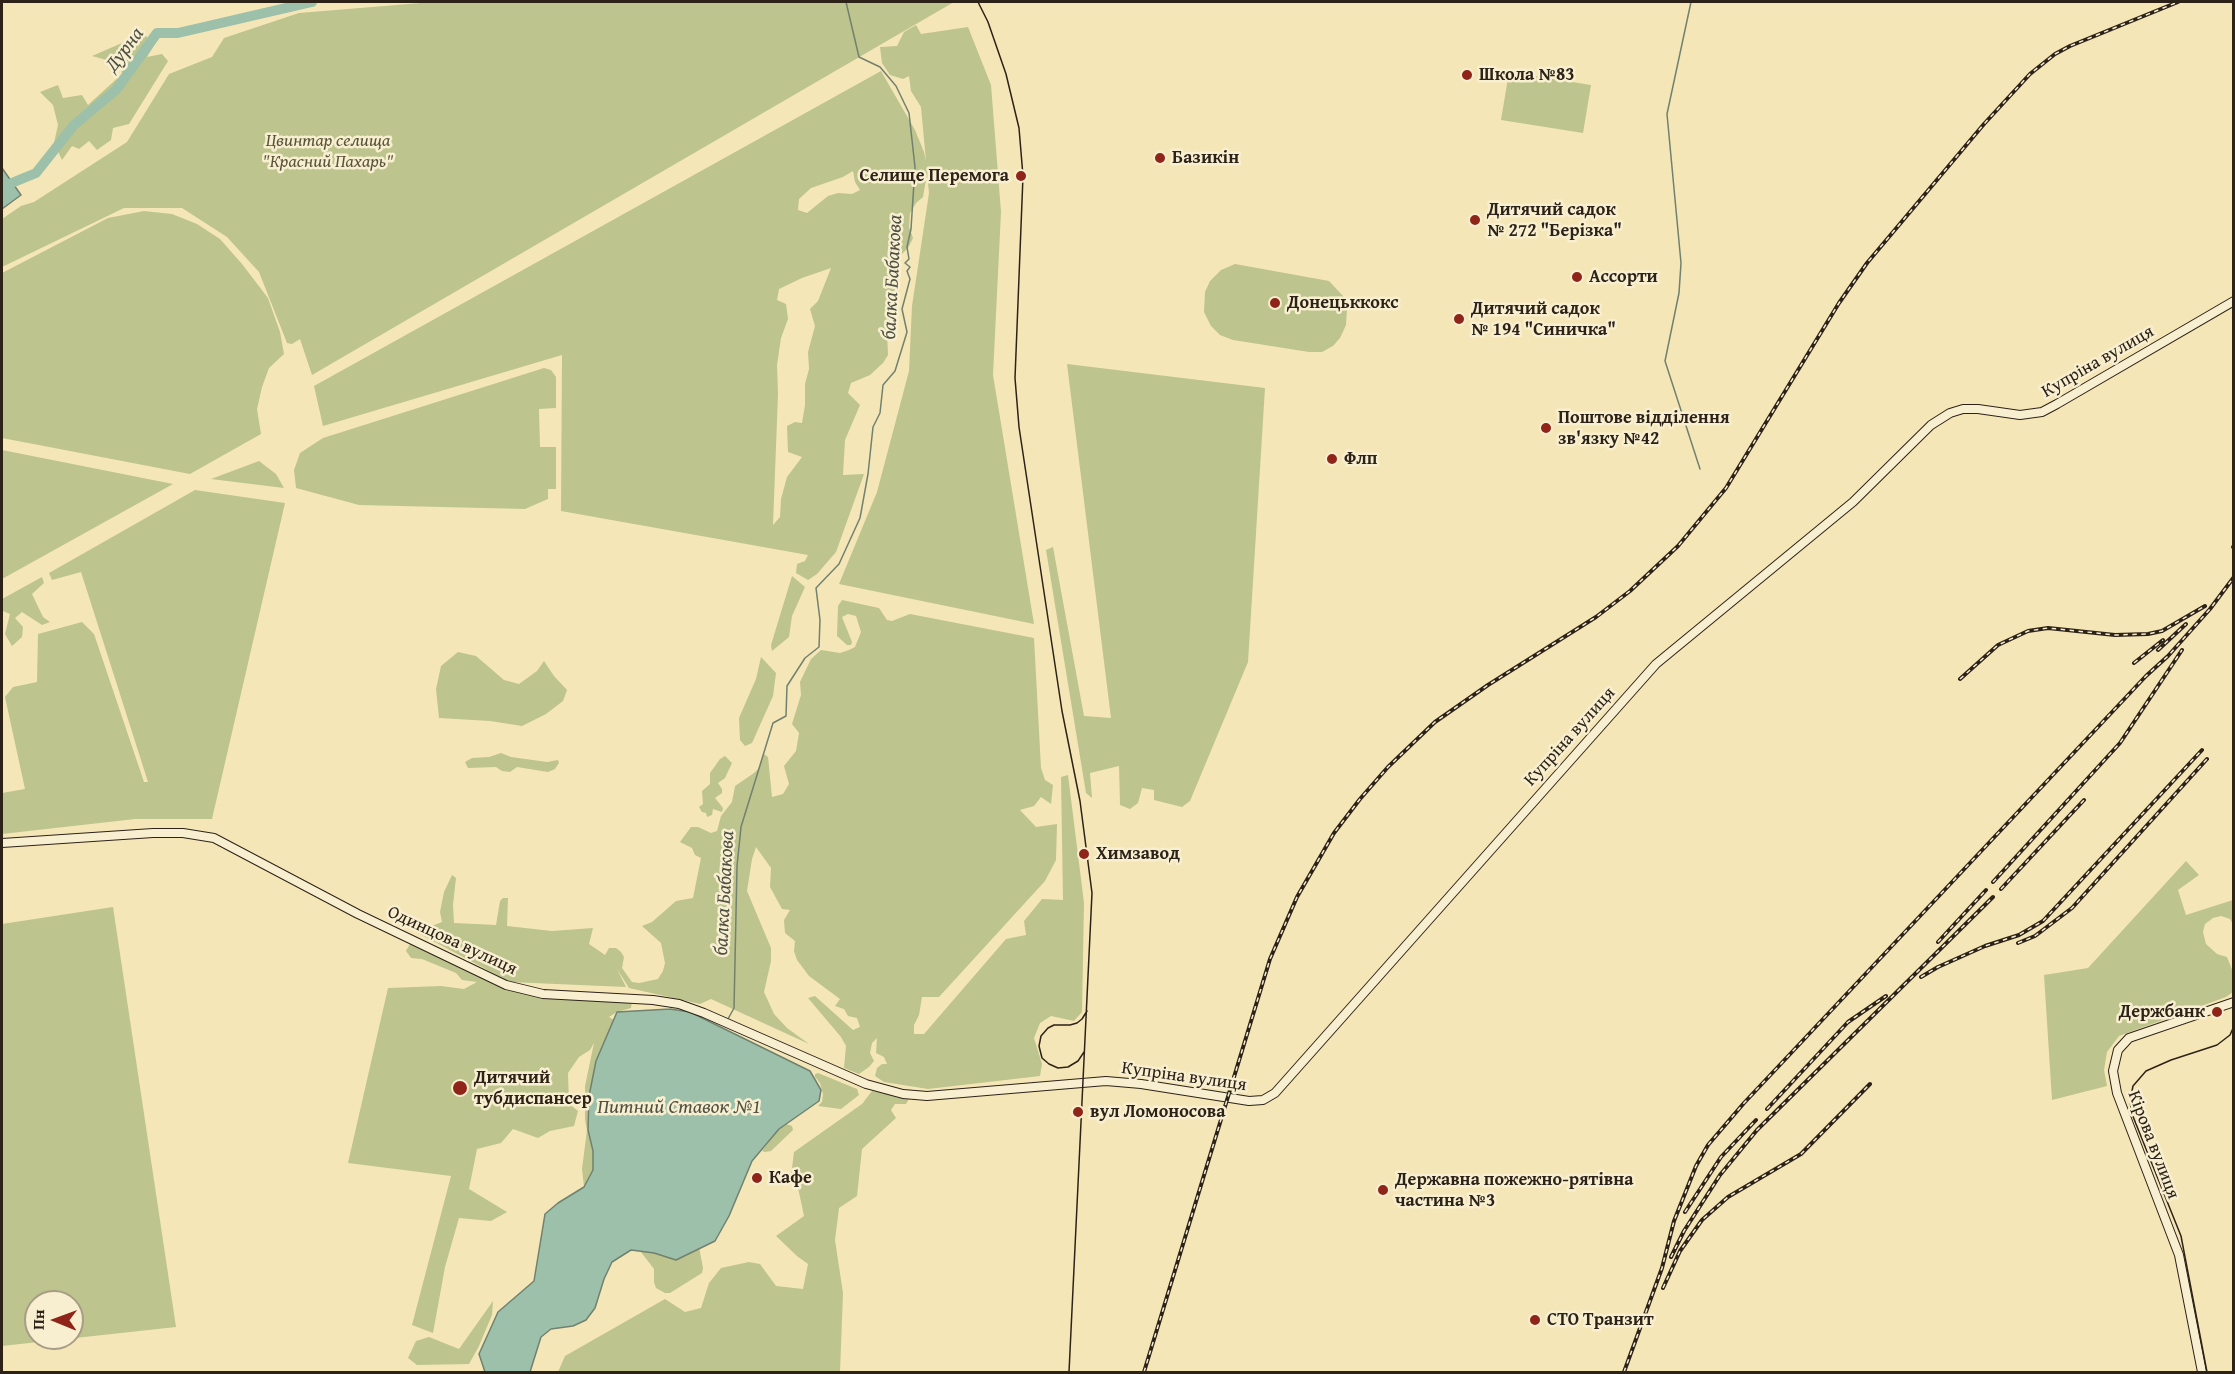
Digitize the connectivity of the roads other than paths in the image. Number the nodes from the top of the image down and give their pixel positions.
1 (2234, 301) edge
2 (2, 843) edge
3 (2234, 1002) edge
4 (927, 1096) joint
5 (2202, 1372) edge

1 - 4 main road, Купріна вулиця
2 - 4 main road, Одинцова вулиця
3 - 5 main road, Кірова вулиця

